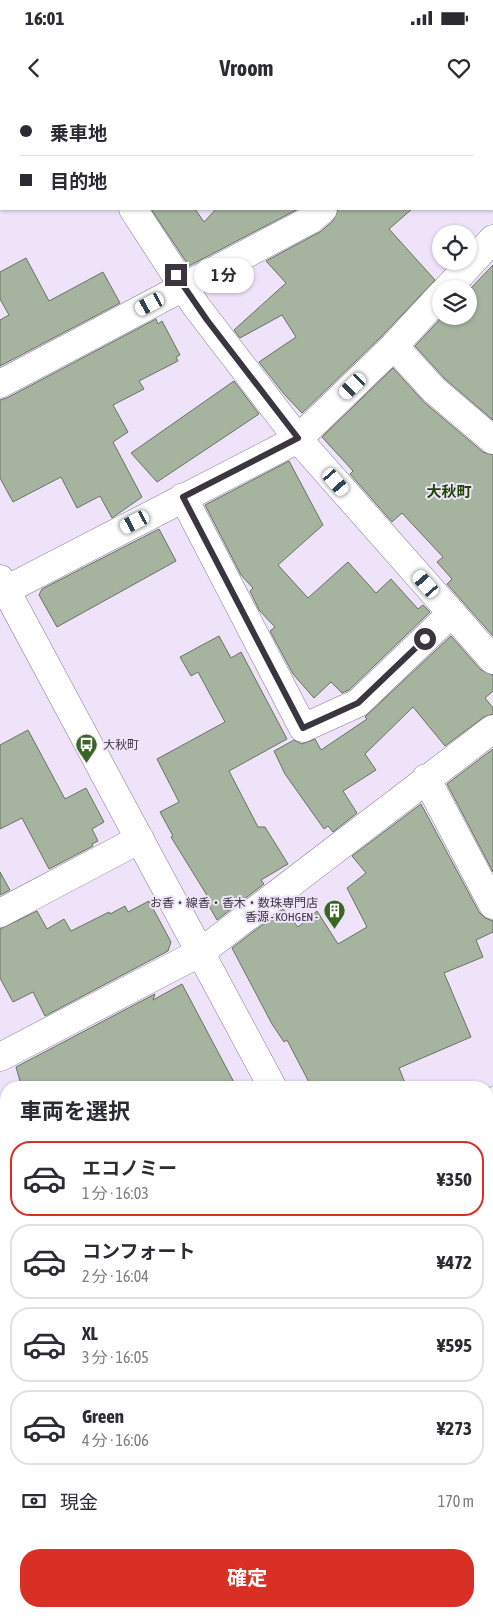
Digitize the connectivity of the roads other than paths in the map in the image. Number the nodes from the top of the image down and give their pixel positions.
1 (134, 210) edge
2 (322, 210) edge
3 (493, 239) edge
4 (455, 280) edge
5 (184, 287) junction
6 (432, 305) edge
7 (394, 346) junction
8 (0, 384) edge
9 (298, 438) junction
10 (493, 440) edge
11 (183, 497) junction
12 (2, 587) edge
13 (452, 613) junction
14 (493, 660) edge
15 (493, 728) edge
16 (426, 778) junction
17 (140, 839) junction
18 (492, 902) edge
19 (0, 913) edge
20 (201, 952) junction
21 (0, 1057) edge
22 (269, 1081) edge

1 - 5 street
2 - 5 street
3 - 4 street
5 - 8 street
5 - 9 street
6 - 7 street
7 - 9 street
7 - 10 street
9 - 11 street
9 - 13 street
11 - 12 street
11 - 13 street
12 - 17 street
13 - 14 street
15 - 16 street
16 - 18 street
16 - 20 street
17 - 19 street
17 - 20 street
20 - 21 street
20 - 22 street

